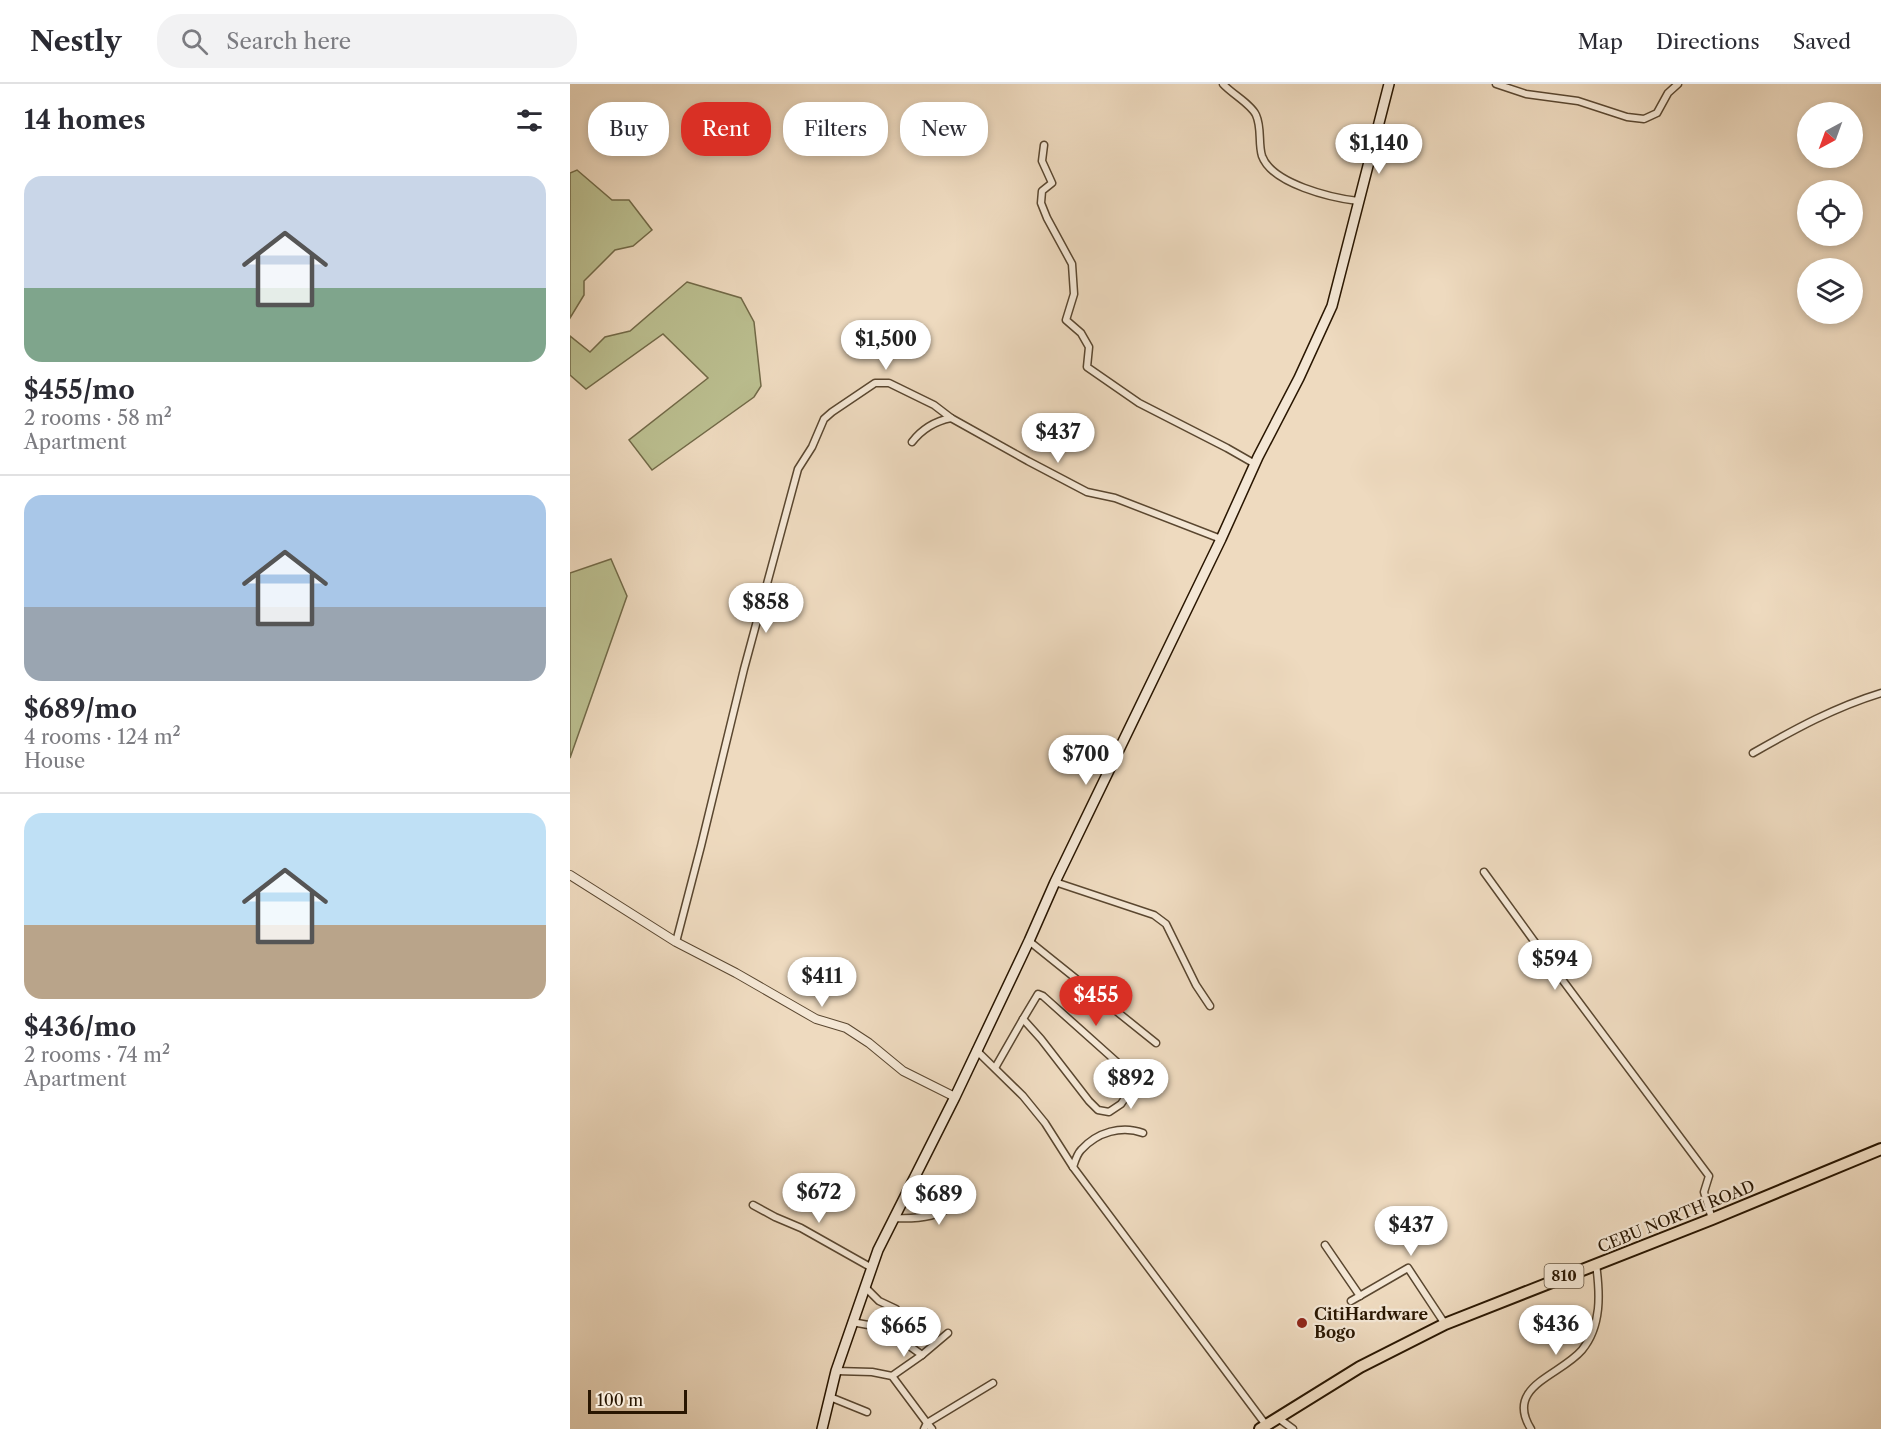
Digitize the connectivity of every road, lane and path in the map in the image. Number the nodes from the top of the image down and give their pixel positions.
1 (1223, 84) edge
2 (1389, 84) edge
3 (1496, 84) edge
4 (1678, 84) edge
5 (1044, 145) dead end
6 (1359, 201) junction
7 (951, 418) junction
8 (912, 442) dead end
9 (1255, 464) junction
10 (1221, 539) junction
11 (1881, 693) edge
12 (1753, 753) dead end
13 (1484, 872) dead end
14 (570, 875) edge
15 (1054, 882) junction
16 (1029, 941) junction
17 (676, 942) junction
18 (1210, 1006) dead end
19 (1023, 1020) junction
20 (1156, 1043) dead end
21 (976, 1050) junction
22 (995, 1068) junction
23 (955, 1097) junction
24 (1143, 1133) dead end
25 (1881, 1149) edge
26 (1073, 1167) junction
27 (965, 1188) dead end
28 (753, 1205) dead end
29 (893, 1218) junction
30 (1713, 1219) junction
31 (1325, 1245) dead end
32 (1596, 1264) junction
33 (872, 1268) junction
34 (865, 1287) junction
35 (1360, 1296) junction
36 (1351, 1300) dead end
37 (896, 1309) dead end
38 (852, 1322) junction
39 (1445, 1324) junction
40 (948, 1333) dead end
41 (922, 1354) junction
42 (836, 1371) junction
43 (892, 1376) junction
44 (993, 1383) dead end
45 (830, 1397) junction
46 (867, 1413) dead end
47 (1278, 1418) junction
48 (928, 1427) edge
49 (1263, 1427) edge
50 (822, 1429) edge
51 (1293, 1429) edge
52 (1531, 1429) edge

1 - 6 street
2 - 6 main road
3 - 4 street
5 - 9 street
6 - 9 main road
7 - 8 street
7 - 10 street
7 - 17 street
9 - 10 main road
10 - 15 main road
11 - 12 street
13 - 30 street
14 - 17 street
15 - 16 main road
15 - 18 street
16 - 20 street
16 - 21 main road
17 - 23 street
19 - 19 street
19 - 22 street
21 - 22 street
21 - 23 main road
22 - 26 street
23 - 29 main road
24 - 26 street
25 - 30 highway, CEBU NORTH ROAD / 810
26 - 49 street
27 - 29 street
28 - 33 street
29 - 33 main road
30 - 32 highway, CEBU NORTH ROAD / 810
31 - 35 street
32 - 39 highway, CEBU NORTH ROAD / 810
32 - 52 street
33 - 34 main road
34 - 37 street
34 - 38 main road
35 - 36 street
35 - 39 street
38 - 41 street
38 - 42 main road
39 - 47 highway, CEBU NORTH ROAD / 810
40 - 41 street
41 - 43 street
42 - 43 street
42 - 45 main road
43 - 48 street
44 - 48 street
45 - 46 street
45 - 50 main road
47 - 49 highway, CEBU NORTH ROAD / 810
47 - 51 street

